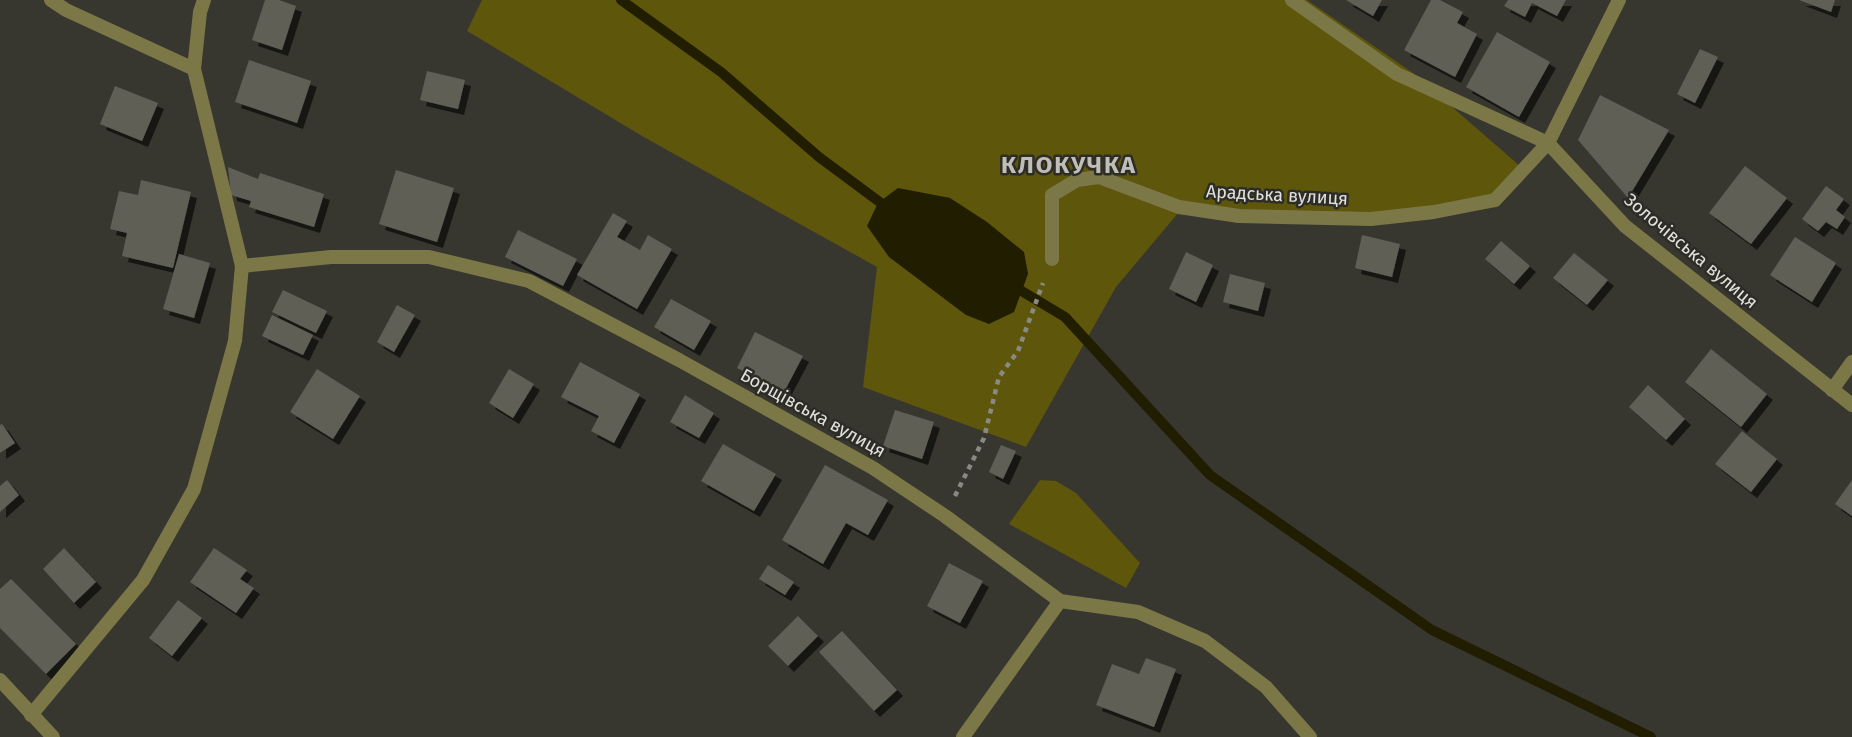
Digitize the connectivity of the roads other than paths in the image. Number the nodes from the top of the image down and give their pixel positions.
1 (51, 0) edge
2 (204, 0) edge
3 (1292, 0) edge
4 (1619, 0) edge
5 (194, 69) junction
6 (1548, 143) junction
7 (1052, 259) road end
8 (242, 266) junction
9 (1852, 362) edge
10 (1832, 390) junction
11 (1852, 405) edge
12 (1059, 601) junction
13 (0, 680) edge
14 (31, 715) junction
15 (53, 737) edge
16 (963, 737) edge
17 (1310, 737) edge

1 - 5 street
2 - 5 street
3 - 6 street, Золочівська вулиця
4 - 6 street
5 - 8 street
6 - 7 street, Арадська вулиця
6 - 10 street, Золочівська вулиця
8 - 12 street, Борщівська вулиця
8 - 14 street
9 - 10 street
10 - 11 street, Золочівська вулиця
12 - 16 street
12 - 17 street, Борщівська вулиця
13 - 14 street
14 - 15 street

